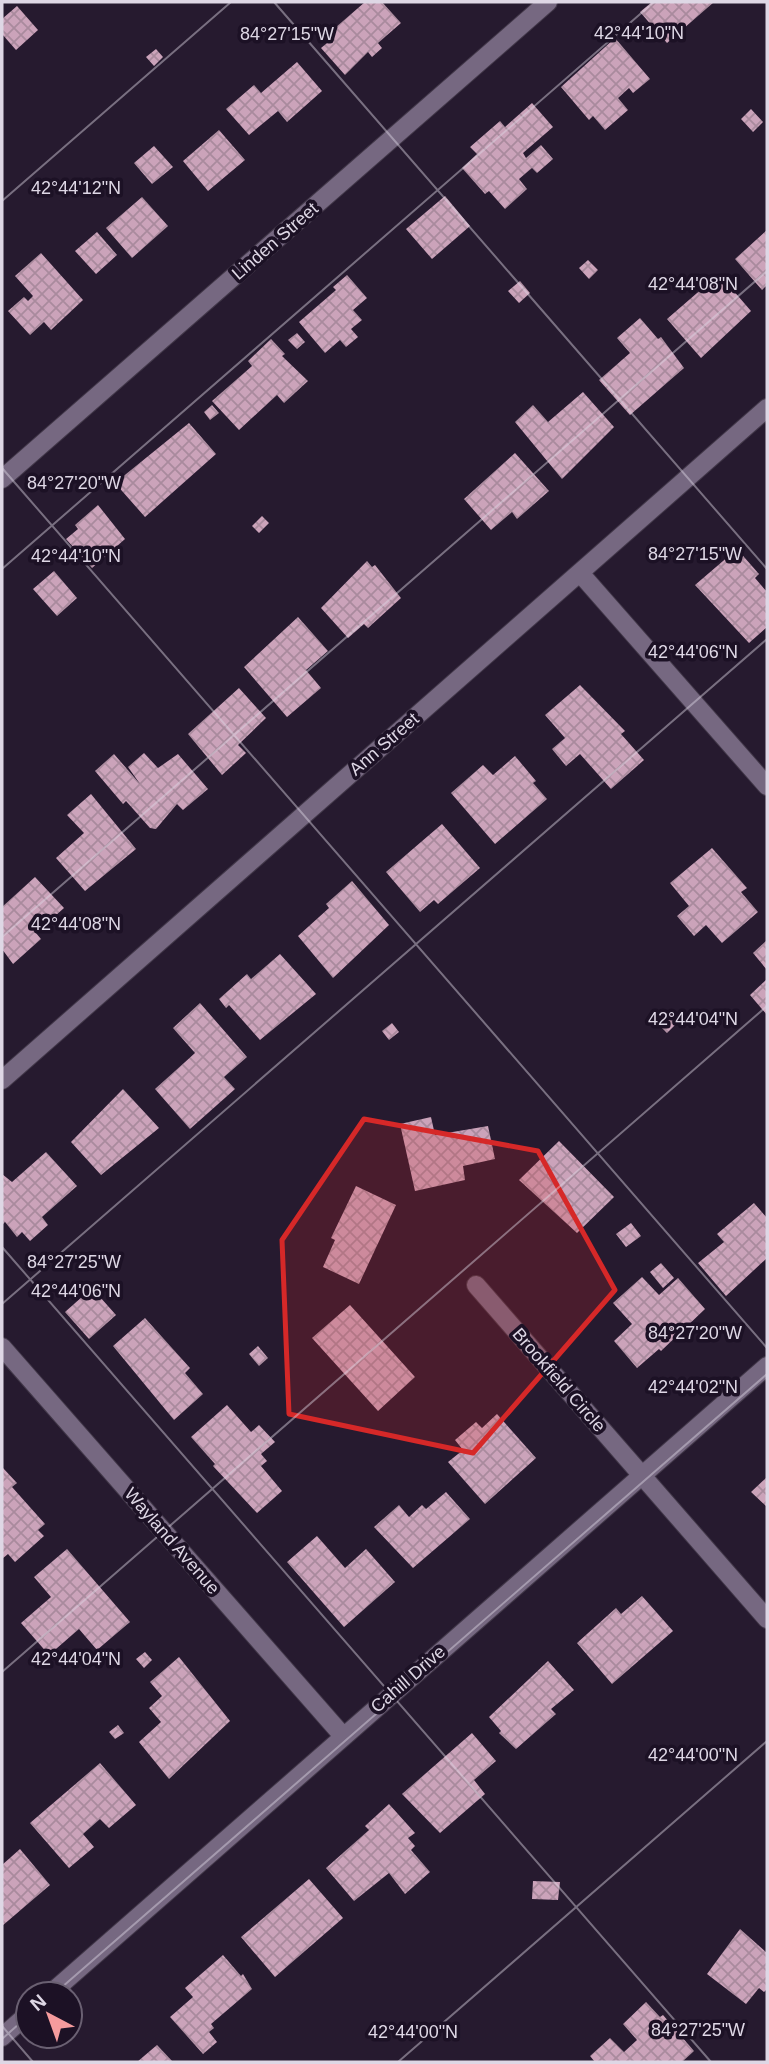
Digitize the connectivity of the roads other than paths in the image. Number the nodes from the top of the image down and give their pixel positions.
1 (548, 2) edge
2 (767, 408) edge
3 (2, 480) edge
4 (580, 573) junction
5 (767, 786) edge
6 (2, 1080) edge
7 (476, 1285) dead end
8 (2, 1347) edge
9 (767, 1366) edge
10 (641, 1476) junction
11 (767, 1619) edge
12 (343, 1736) junction
13 (67, 1980) edge

1 - 3 street, Linden Street
2 - 4 street, Ann Street
4 - 5 street
4 - 6 street, Ann Street
7 - 10 street, Brookfield Circle
8 - 12 street, Wayland Avenue
9 - 10 street, Cahill Drive
10 - 11 street, Brookfield Circle
10 - 12 street, Cahill Drive
12 - 13 street, Cahill Drive

